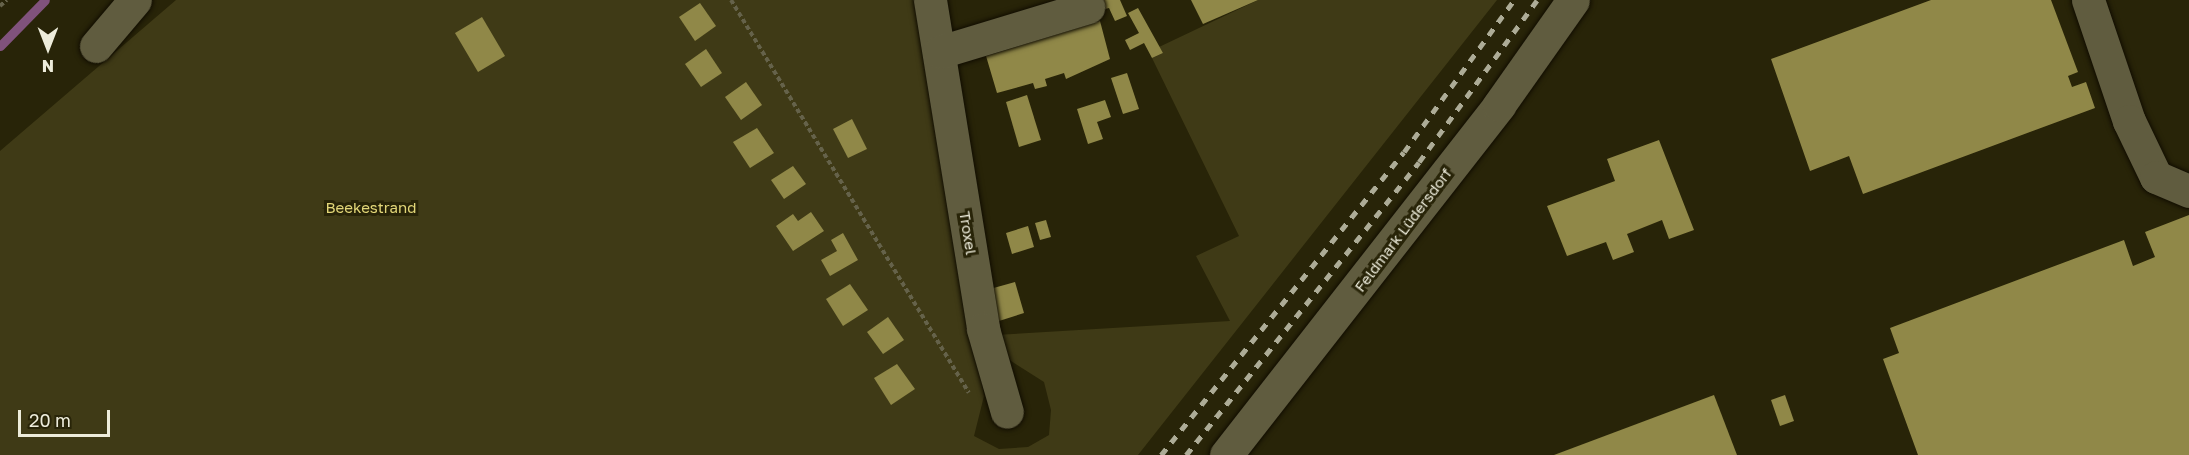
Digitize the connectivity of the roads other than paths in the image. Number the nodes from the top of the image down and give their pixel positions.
1 (135, 0) edge
2 (930, 0) edge
3 (1573, 0) edge
4 (2088, 0) edge
5 (1088, 7) dead end
6 (96, 46) dead end
7 (940, 52) junction
8 (2189, 191) edge
9 (1007, 412) road end
10 (1226, 455) edge

1 - 6 street
2 - 7 street, Troxel
3 - 10 street, Feldmark Lüdersdorf
4 - 8 street
5 - 7 street
7 - 9 street, Troxel

